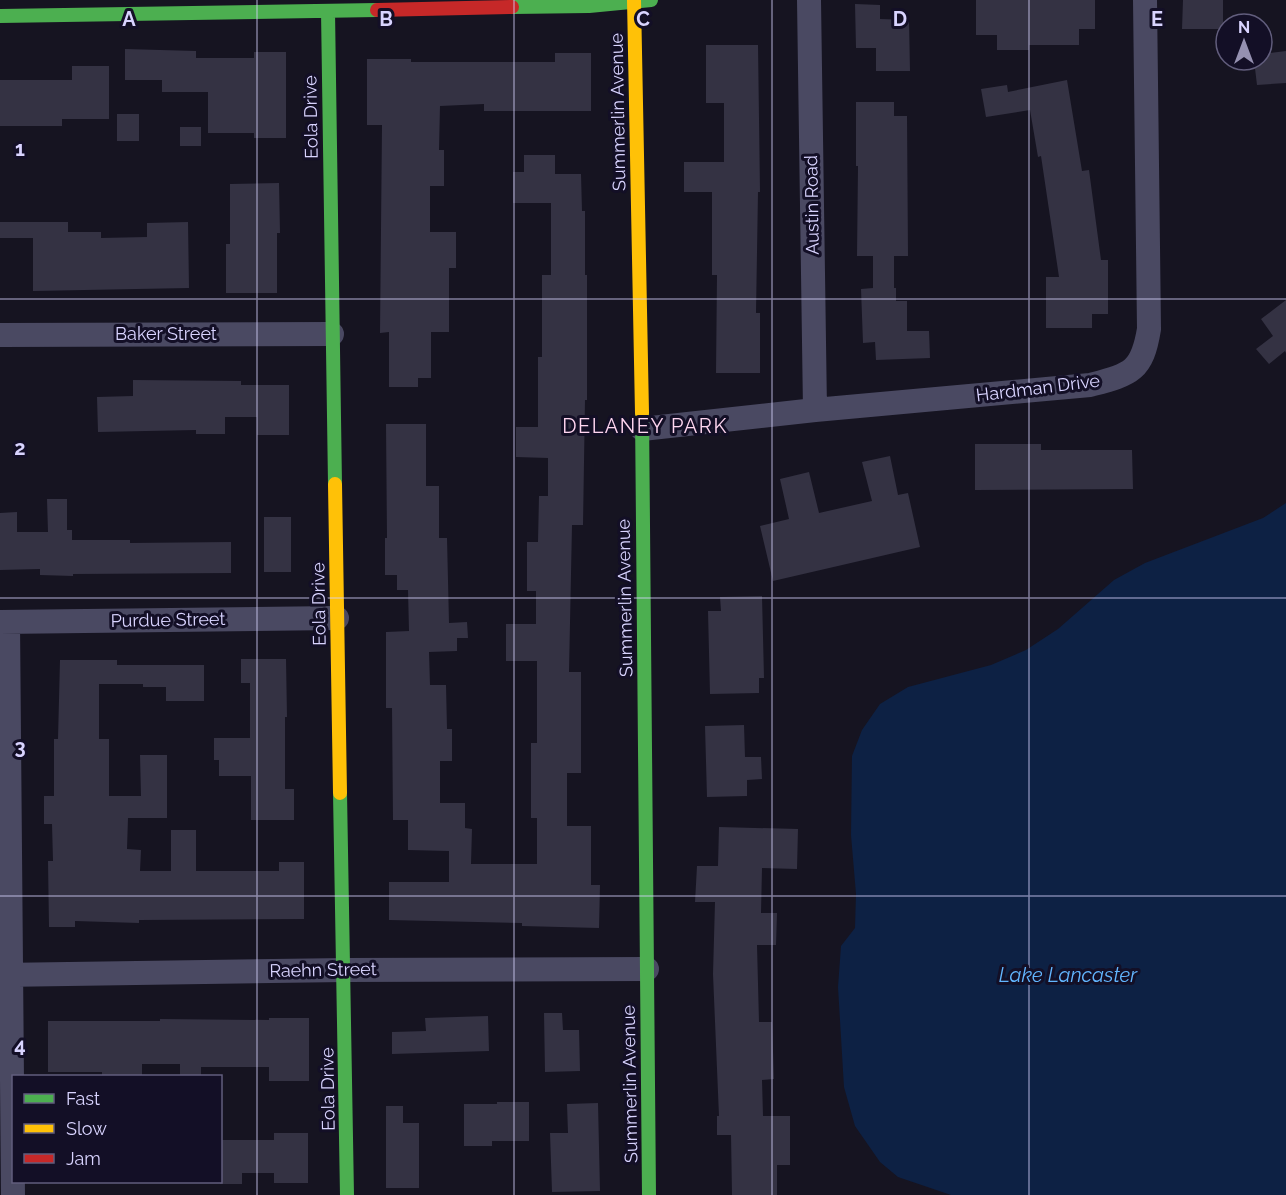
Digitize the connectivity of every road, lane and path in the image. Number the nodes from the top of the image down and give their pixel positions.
1 (651, 0) edge
2 (809, 0) edge
3 (1145, 0) edge
4 (634, 1) edge
5 (328, 11) junction
6 (0, 16) edge
7 (332, 334) junction
8 (0, 335) edge
9 (815, 410) junction
10 (642, 429) junction
11 (337, 618) junction
12 (4, 622) edge
13 (647, 969) junction
14 (345, 970) junction
15 (5, 975) edge
16 (12, 1168) edge
17 (347, 1195) edge
18 (650, 1195) edge

1 - 4 street
2 - 9 street, Austin Road
3 - 9 street, Hardman Drive
4 - 5 street
4 - 10 street, Summerlin Avenue
5 - 6 street
5 - 7 street, Eola Drive
7 - 8 street, Baker Street
7 - 11 street, Eola Drive
9 - 10 street, Hardman Drive
10 - 13 street, Summerlin Avenue
11 - 12 street, Purdue Street
11 - 14 street, Eola Drive
12 - 15 street
13 - 14 street, Raehn Street
13 - 18 street, Summerlin Avenue
14 - 15 street, Raehn Street
14 - 17 street, Eola Drive
15 - 16 street

